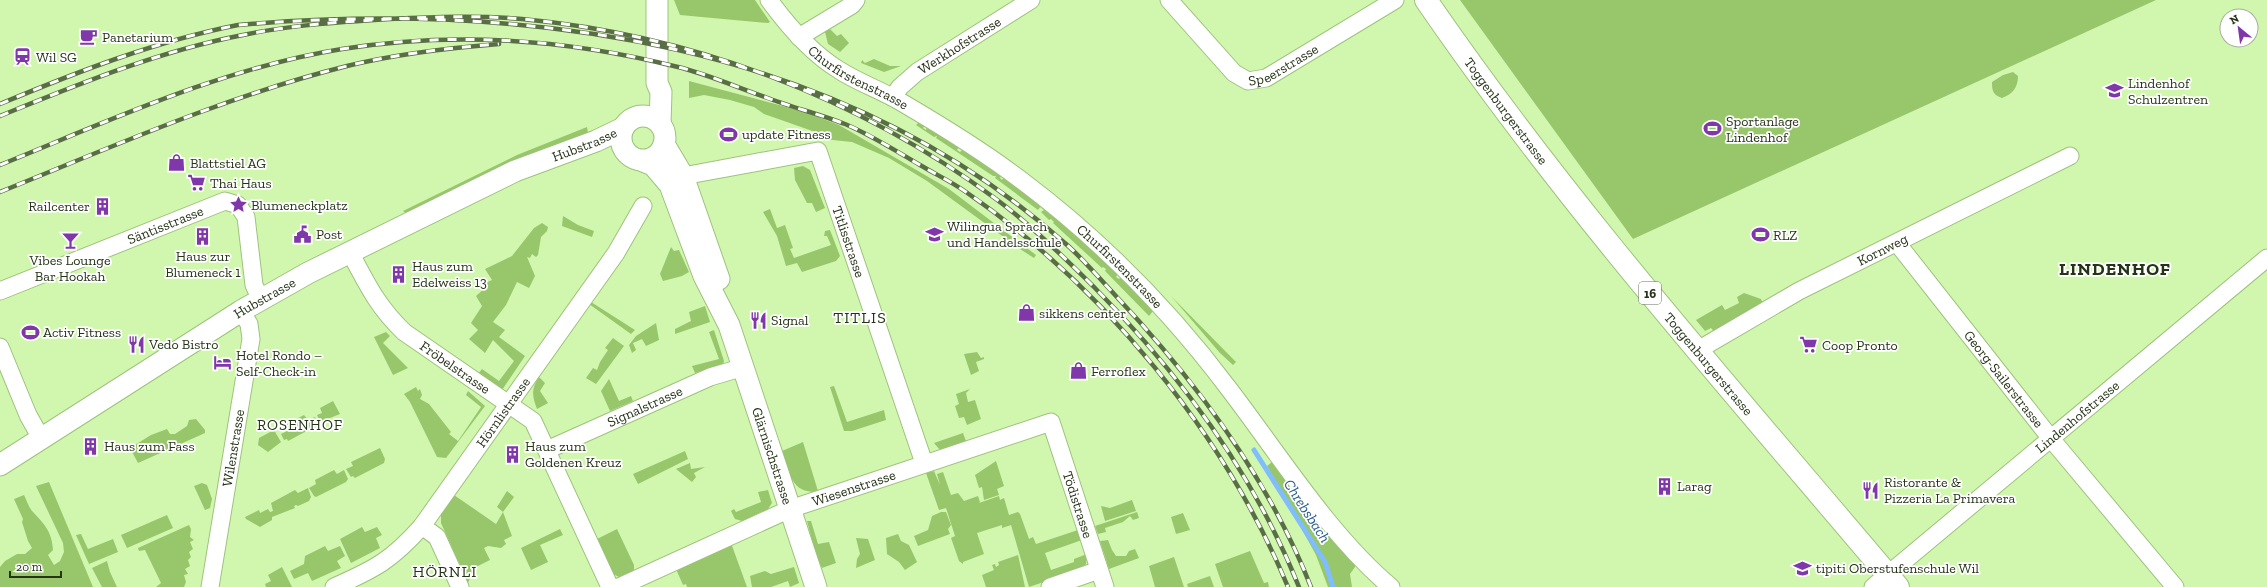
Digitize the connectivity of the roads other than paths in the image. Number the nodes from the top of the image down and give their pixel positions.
1 (657, 0) edge
2 (769, 0) edge
3 (856, 0) edge
4 (1031, 0) edge
5 (1169, 0) edge
6 (1395, 0) edge
7 (1426, 0) edge
8 (800, 37) junction
9 (657, 83) junction
10 (893, 97) junction
11 (629, 123) junction
12 (662, 134) junction
13 (2070, 156) dead end
14 (634, 157) junction
15 (546, 160) junction
16 (683, 176) junction
17 (643, 206) dead end
18 (1897, 243) junction
19 (351, 254) junction
20 (2267, 258) edge
21 (0, 291) edge
22 (261, 300) junction
23 (241, 311) junction
24 (729, 325) junction
25 (0, 347) edge
26 (1698, 350) junction
27 (744, 367) junction
28 (510, 404) junction
29 (1051, 422) joint
30 (42, 440) junction
31 (2052, 440) junction
32 (547, 450) junction
33 (924, 463) junction
34 (0, 465) edge
35 (790, 509) junction
36 (422, 526) junction
37 (1100, 570) junction
38 (1886, 583) edge
39 (210, 587) edge
40 (334, 587) edge
41 (460, 587) edge
42 (610, 587) edge
43 (619, 587) edge
44 (816, 587) edge
45 (1050, 587) edge
46 (1105, 587) edge
47 (1391, 587) edge
48 (2175, 587) edge

1 - 9 street
2 - 8 street, Churfirstenstrasse
3 - 8 street
4 - 10 street, Werkhofstrasse
5 - 6 street, Speerstrasse
7 - 26 main road, Toggenburgerstrasse / 16
8 - 10 street, Churfirstenstrasse
9 - 11 street
9 - 12 street
10 - 47 street, Churfirstenstrasse
11 - 12 street
11 - 14 street
11 - 15 street, Hubstrasse
12 - 14 street
12 - 16 street, Glärnischstrasse
13 - 18 street, Kornweg
14 - 15 street, Hubstrasse
14 - 24 street, Glärnischstrasse
15 - 19 street, Hubstrasse
16 - 24 street, Glärnischstrasse
16 - 33 street, Titlisstrasse
17 - 28 street, Hörnlistrasse
18 - 26 street, Kornweg
18 - 31 street, Georg-Sailerstrasse
19 - 22 street, Hubstrasse
19 - 28 street, Fröbelstrasse
20 - 31 street, Lindenhofstrasse
21 - 22 street, Säntisstrasse
22 - 23 street, Hubstrasse
23 - 30 street, Hubstrasse
23 - 39 street, Wilenstrasse
24 - 27 street, Glärnischstrasse
25 - 30 street
26 - 38 main road, Toggenburgerstrasse / 16
27 - 32 street, Signalstrasse
27 - 35 street, Glärnischstrasse
28 - 32 street, Fröbelstrasse
28 - 36 street, Hörnlistrasse
29 - 33 street, Wiesenstrasse
29 - 37 street, Tödistrasse
30 - 34 street, Hubstrasse
31 - 38 street, Lindenhofstrasse
31 - 48 street, Georg-Sailerstrasse
32 - 42 street, Fröbelstrasse
33 - 35 street, Wiesenstrasse
35 - 43 street, Wiesenstrasse
35 - 44 street, Glärnischstrasse
36 - 40 street, Hörnlistrasse
36 - 41 street
37 - 45 street
37 - 46 street, Tödistrasse

